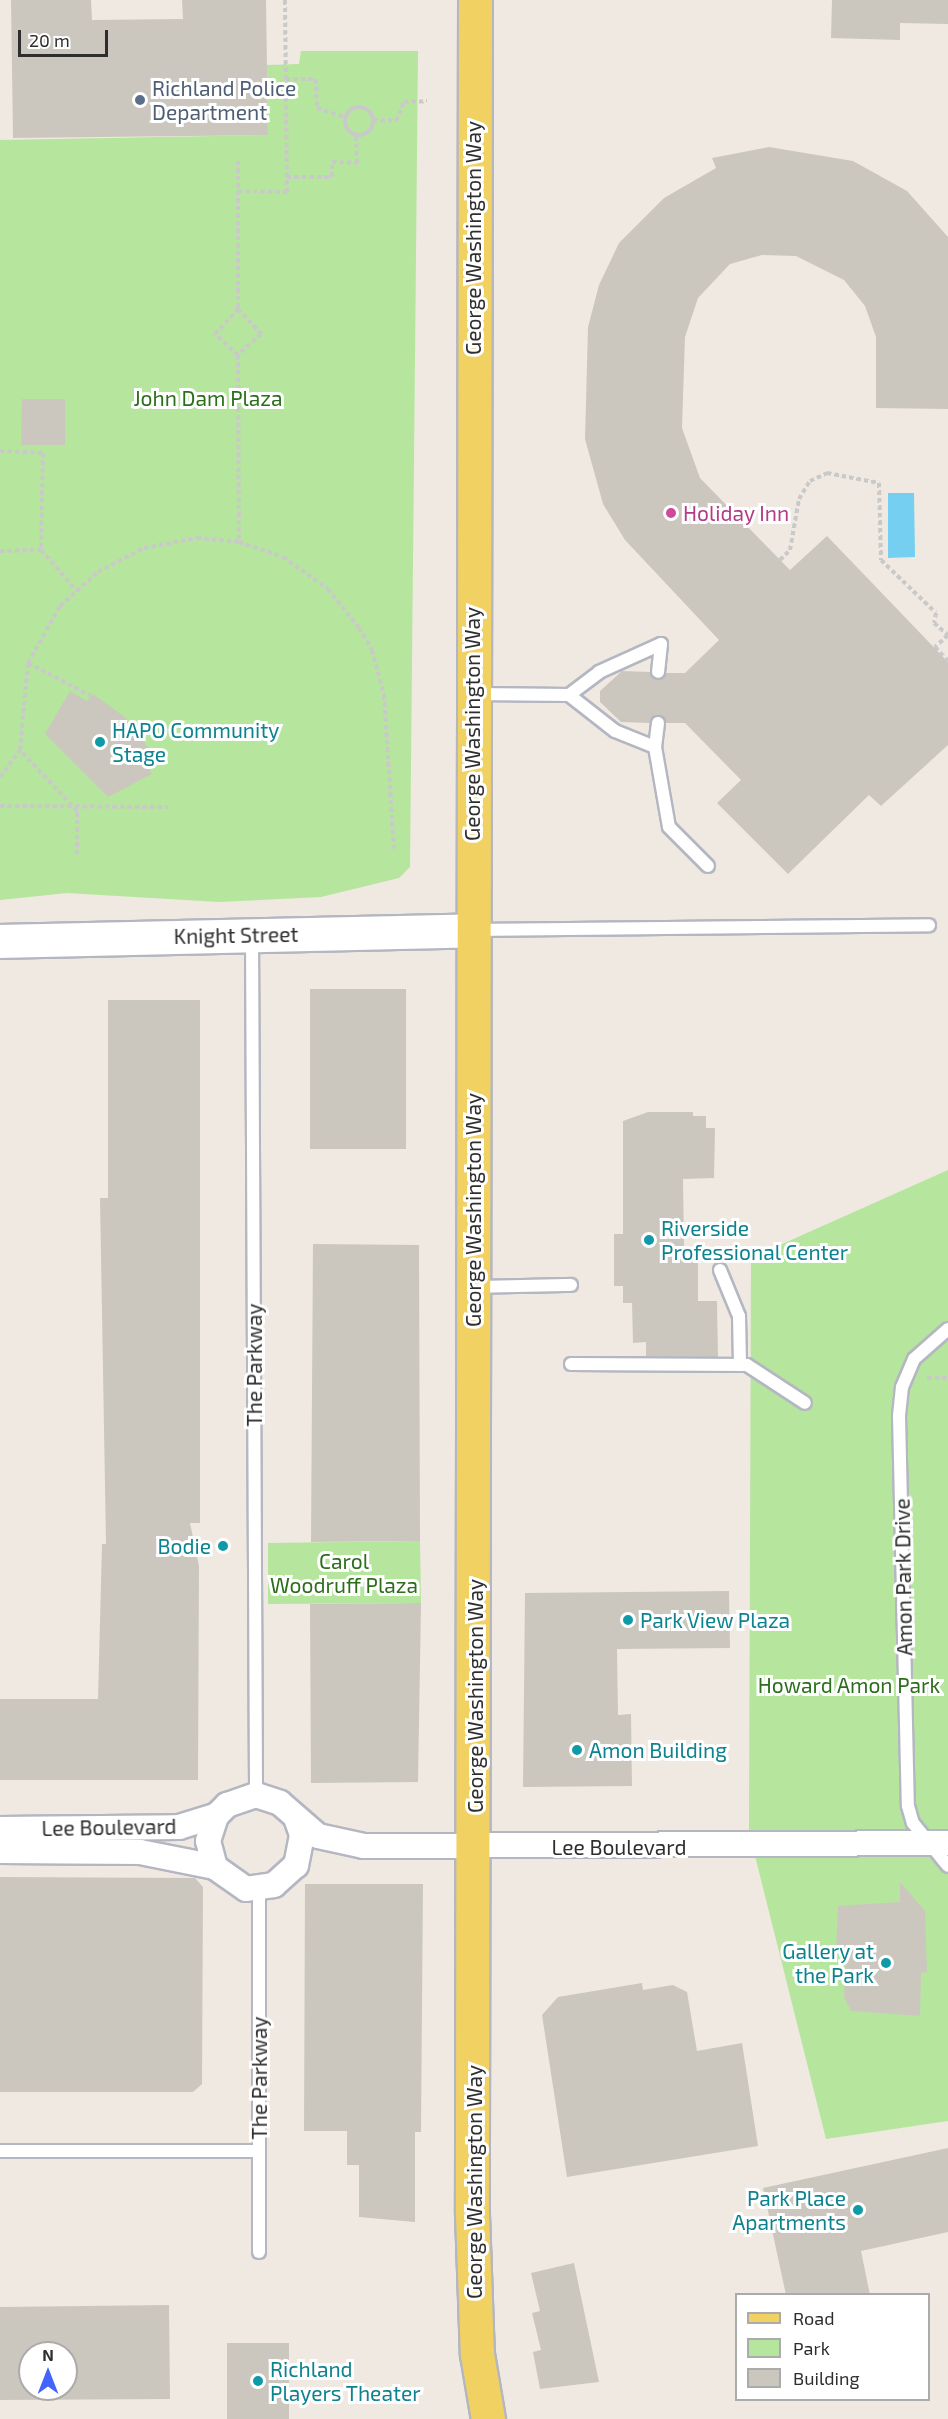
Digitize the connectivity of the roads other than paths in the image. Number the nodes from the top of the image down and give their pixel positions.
1 (475, 0) edge
2 (658, 672) dead end
3 (472, 694) junction
4 (569, 695) junction
5 (658, 723) dead end
6 (655, 747) junction
7 (708, 866) dead end
8 (929, 925) dead end
9 (472, 930) junction
10 (252, 934) junction
11 (0, 941) edge
12 (720, 1270) dead end
13 (571, 1286) dead end
14 (473, 1287) junction
15 (948, 1329) edge
16 (571, 1364) dead end
17 (740, 1365) junction
18 (805, 1403) dead end
19 (256, 1795) junction
20 (216, 1816) junction
21 (297, 1821) junction
22 (0, 1829) edge
23 (939, 1843) edge
24 (476, 1847) junction
25 (0, 1851) edge
26 (948, 1866) edge
27 (215, 1867) junction
28 (259, 1889) junction
29 (0, 2151) edge
30 (259, 2151) junction
31 (259, 2252) dead end
32 (488, 2419) edge

1 - 3 main road, George Washington Way
2 - 4 lane
3 - 4 lane
3 - 9 main road, George Washington Way
4 - 6 lane
5 - 6 lane
6 - 7 lane
8 - 9 lane
9 - 10 street, Knight Street
9 - 14 main road, George Washington Way
10 - 11 street, Knight Street
10 - 19 lane, The Parkway
12 - 17 lane
13 - 14 lane
14 - 24 main road, George Washington Way
15 - 23 lane, Amon Park Drive
16 - 17 lane
17 - 18 lane
19 - 20 street, Lee Boulevard
19 - 21 street, Lee Boulevard
20 - 22 street, Lee Boulevard
20 - 27 street, Lee Boulevard
21 - 24 street, Lee Boulevard
21 - 28 street
23 - 24 street, Lee Boulevard
23 - 26 lane, Amon Park Drive
24 - 32 main road, George Washington Way
25 - 27 street, Lee Boulevard
27 - 28 street, Lee Boulevard
28 - 30 lane, The Parkway
29 - 30 lane, The Parkway
30 - 31 lane

